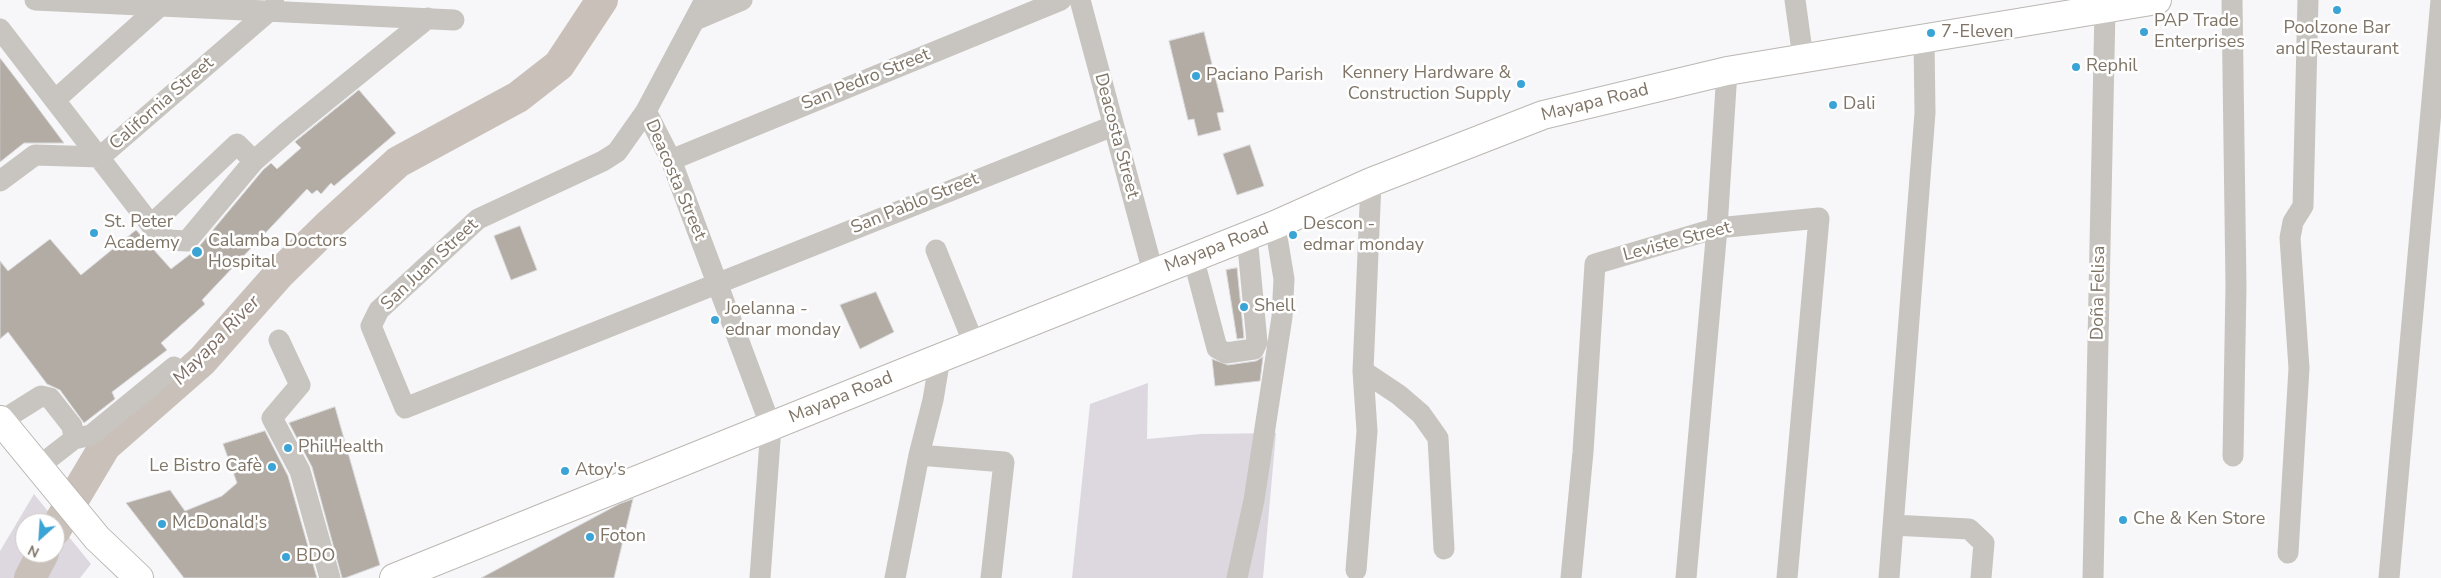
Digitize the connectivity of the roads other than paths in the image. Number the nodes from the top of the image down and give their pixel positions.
1 (35, 0) edge
2 (705, 0) edge
3 (742, 0) edge
4 (1061, 0) edge
5 (1080, 0) edge
6 (1794, 0) edge
7 (2157, 0) edge
8 (2232, 0) edge
9 (2308, 0) edge
10 (2440, 0) edge
11 (276, 5) edge
12 (160, 6) junction
13 (2105, 9) junction
14 (428, 18) junction
15 (454, 20) dead end
16 (695, 20) junction
17 (0, 29) edge
18 (1924, 39) junction
19 (1803, 58) junction
20 (1727, 71) junction
21 (55, 100) junction
22 (646, 112) junction
23 (1113, 126) junction
24 (100, 157) junction
25 (671, 160) junction
26 (254, 161) junction
27 (0, 181) edge
28 (1371, 182) junction
29 (152, 225) junction
30 (1275, 226) junction
31 (1717, 228) junction
32 (1247, 236) junction
33 (936, 250) dead end
34 (1193, 257) junction
35 (1153, 272) junction
36 (718, 282) junction
37 (279, 340) dead end
38 (974, 344) junction
39 (940, 358) junction
40 (174, 367) dead end
41 (1363, 371) junction
42 (0, 420) edge
43 (771, 427) junction
44 (74, 439) junction
45 (919, 455) junction
46 (2233, 456) dead end
47 (41, 470) junction
48 (1893, 525) junction
49 (97, 538) junction
50 (1444, 549) dead end
51 (2288, 553) dead end
52 (1356, 570) dead end
53 (114, 578) edge
54 (139, 578) edge
55 (330, 578) edge
56 (394, 578) edge
57 (760, 578) edge
58 (895, 578) edge
59 (991, 578) edge
60 (1237, 578) edge
61 (1571, 578) edge
62 (1686, 578) edge
63 (1787, 578) edge
64 (1889, 578) edge
65 (1981, 578) edge
66 (2094, 578) edge
67 (2389, 578) edge

1 - 12 street
2 - 16 street, Deacosta Street
3 - 16 street
4 - 25 street, San Pedro Street
5 - 23 street, Deacosta Street
6 - 19 street
7 - 13 main road, Mayapa Road
8 - 46 street
9 - 51 street
10 - 67 street
11 - 12 street
11 - 14 street
11 - 24 street, California Street
12 - 21 street
13 - 18 main road, Mayapa Road
13 - 66 street, Doña Felisa
14 - 15 street
14 - 26 street
16 - 22 street, Deacosta Street
17 - 21 street
18 - 19 main road, Mayapa Road
18 - 48 street
19 - 20 main road, Mayapa Road
20 - 28 main road, Mayapa Road
20 - 31 street
21 - 24 street
22 - 25 street, Deacosta Street
22 - 36 street, San Juan Street
23 - 35 street, Deacosta Street
23 - 36 street, San Pablo Street
24 - 27 street, California Street
24 - 29 street
25 - 36 street, Deacosta Street
26 - 29 street
26 - 29 street
28 - 30 main road, Mayapa Road
28 - 41 street
30 - 32 main road, Mayapa Road
30 - 60 street
31 - 61 street, Leviste Street
31 - 62 street
31 - 63 street, Leviste Street
32 - 34 main road, Mayapa Road
32 - 34 street
33 - 38 street
34 - 35 main road, Mayapa Road
35 - 38 main road, Mayapa Road
36 - 43 street, Deacosta Street
37 - 55 street
38 - 39 main road, Mayapa Road
39 - 43 main road, Mayapa Road
39 - 45 street
40 - 44 street
41 - 50 street
41 - 52 street
42 - 44 street
42 - 47 main road
43 - 56 main road, Mayapa Road
43 - 57 street
44 - 47 street
45 - 58 street
45 - 59 street
47 - 49 main road
48 - 64 street
48 - 65 street
49 - 53 main road
49 - 54 main road

